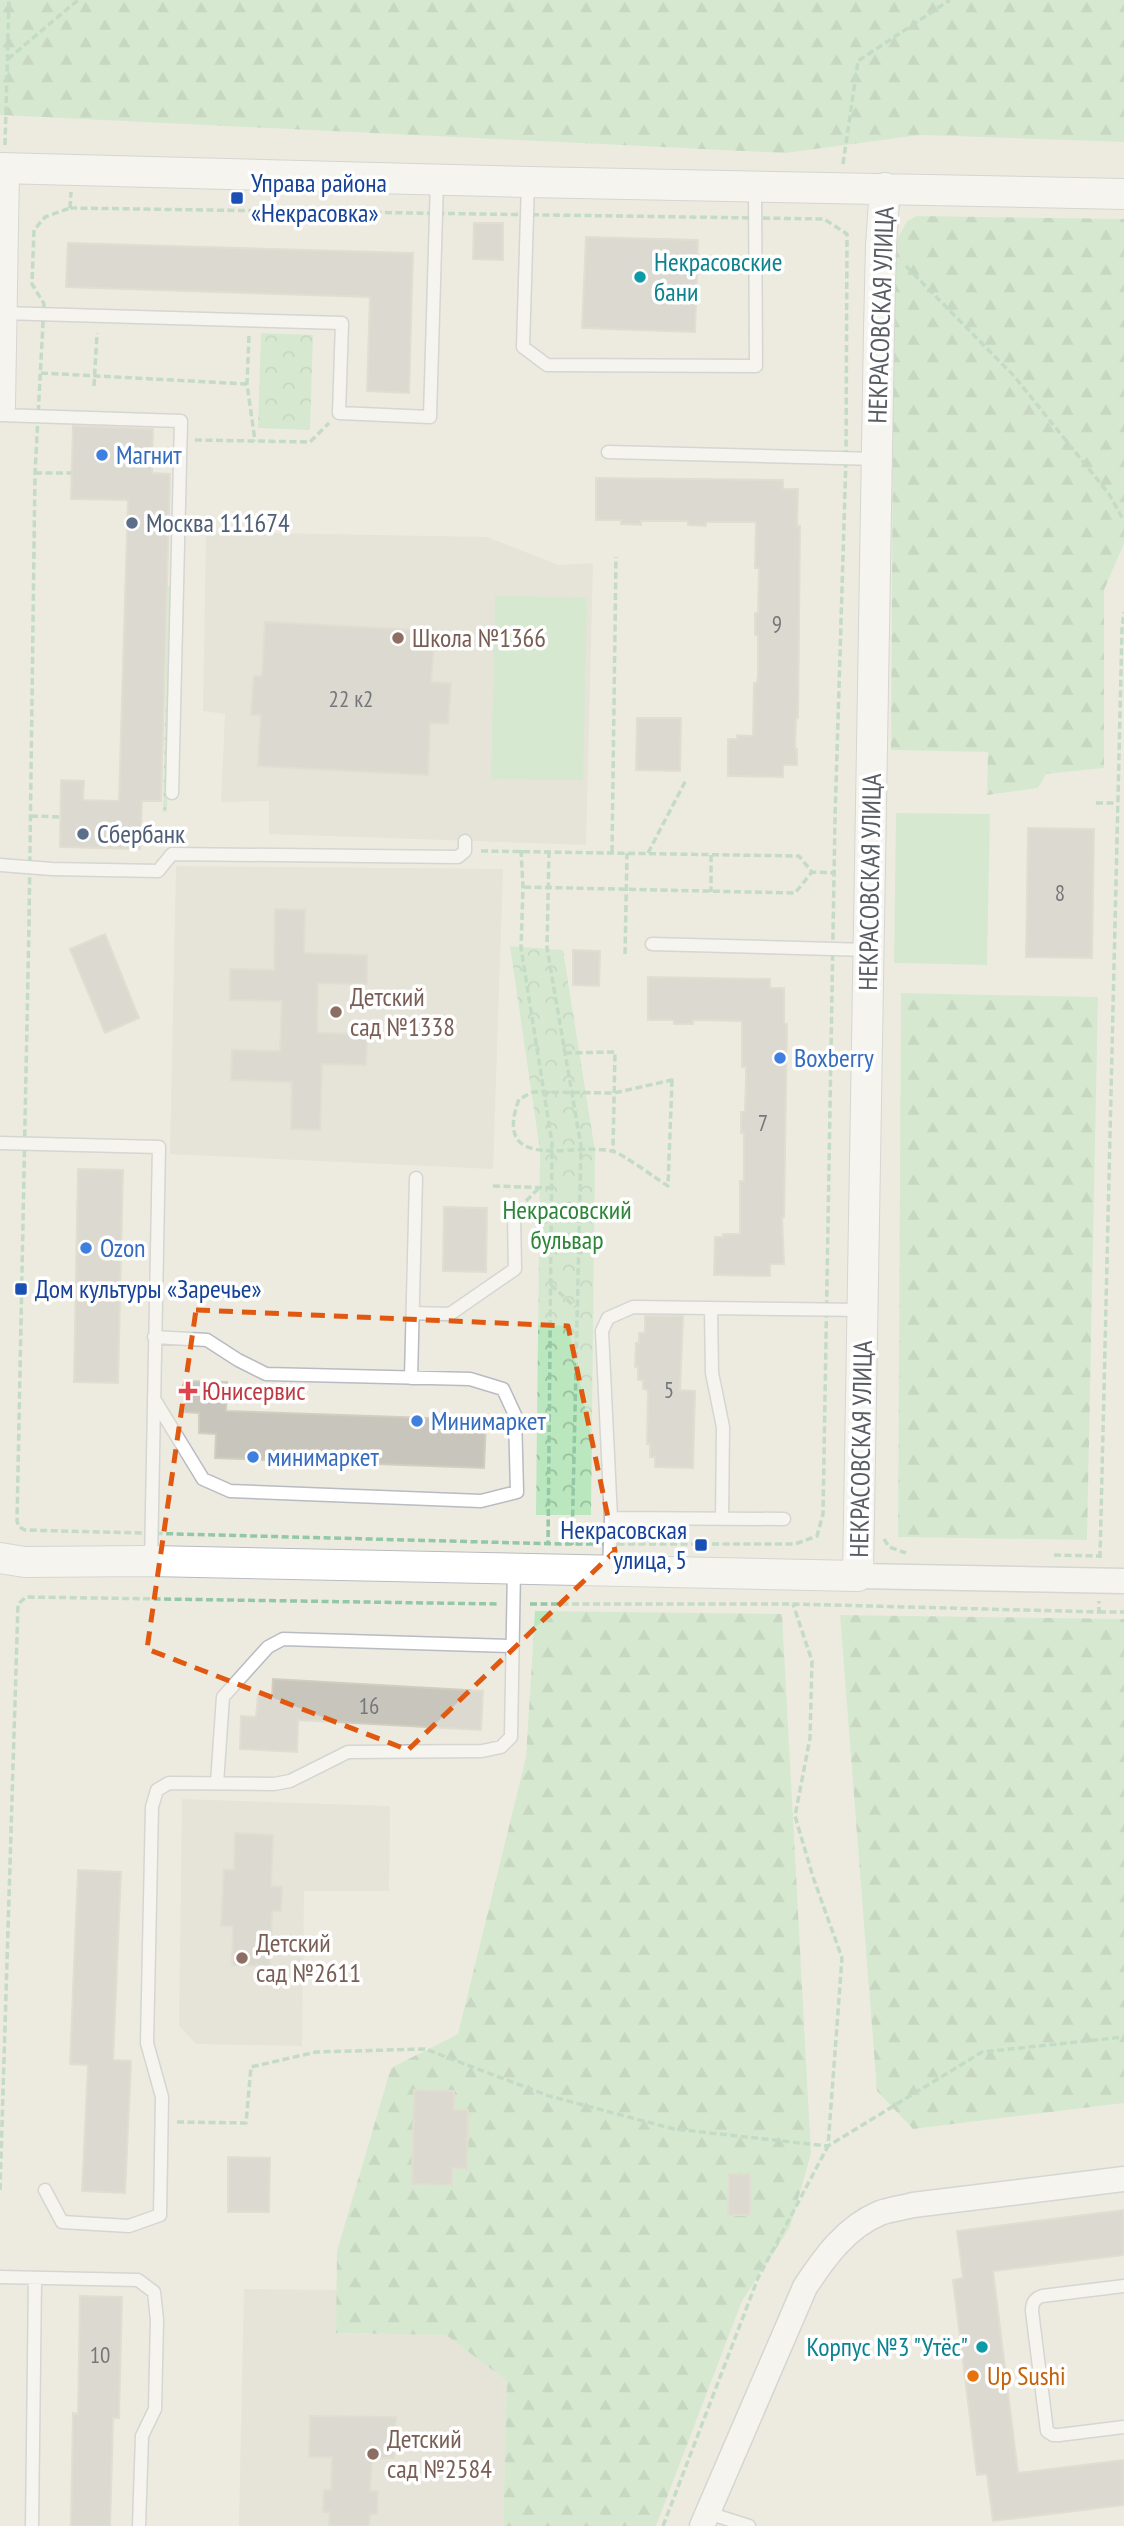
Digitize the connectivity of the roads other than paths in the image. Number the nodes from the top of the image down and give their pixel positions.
1 (2, 168) edge
2 (437, 180) junction
3 (528, 182) junction
4 (755, 187) junction
5 (885, 188) junction
6 (1124, 194) edge
7 (2, 313) junction
8 (0, 407) edge
9 (0, 415) edge
10 (608, 452) dead end
11 (877, 459) junction
12 (172, 793) dead end
13 (465, 846) road end
14 (0, 865) edge
15 (652, 944) dead end
16 (869, 950) junction
17 (0, 1143) edge
18 (416, 1178) dead end
19 (514, 1217) dead end
20 (711, 1308) junction
21 (863, 1310) junction
22 (413, 1313) junction
23 (154, 1337) junction
24 (411, 1378) junction
25 (154, 1399) junction
26 (611, 1518) junction
27 (722, 1519) junction
28 (784, 1519) dead end
29 (151, 1547) junction
30 (610, 1557) junction
31 (0, 1558) edge
32 (514, 1568) junction
33 (858, 1576) junction
34 (1124, 1581) edge
35 (513, 1646) junction
36 (217, 1783) junction
37 (1124, 2179) edge
38 (45, 2190) dead end
39 (0, 2277) edge
40 (35, 2278) junction
41 (1124, 2286) edge
42 (1124, 2427) edge
43 (705, 2519) edge
44 (32, 2526) edge
45 (139, 2526) edge
46 (749, 2526) edge

1 - 2 street
1 - 7 street
2 - 3 street
2 - 7 lane
3 - 4 street
3 - 4 lane
4 - 5 street
5 - 6 street
5 - 11 street, НЕКРАСОВСКАЯ УЛИЦА
7 - 8 street
9 - 12 lane
10 - 11 lane
11 - 16 street, НЕКРАСОВСКАЯ УЛИЦА
13 - 14 lane
15 - 16 lane
16 - 21 street, НЕКРАСОВСКАЯ УЛИЦА
17 - 23 lane
18 - 22 lane
19 - 22 lane
20 - 21 lane
20 - 26 lane
20 - 27 lane
21 - 33 street, НЕКРАСОВСКАЯ УЛИЦА
22 - 24 lane
23 - 24 lane
23 - 25 lane
24 - 25 lane
25 - 29 lane
26 - 27 lane
26 - 30 lane
27 - 28 lane
29 - 31 street
29 - 32 street
30 - 32 street
30 - 33 street
32 - 35 lane
33 - 34 street
35 - 36 lane
35 - 36 lane
36 - 38 lane
37 - 43 street
39 - 40 lane
40 - 44 lane
40 - 45 lane
41 - 42 lane
43 - 46 lane

